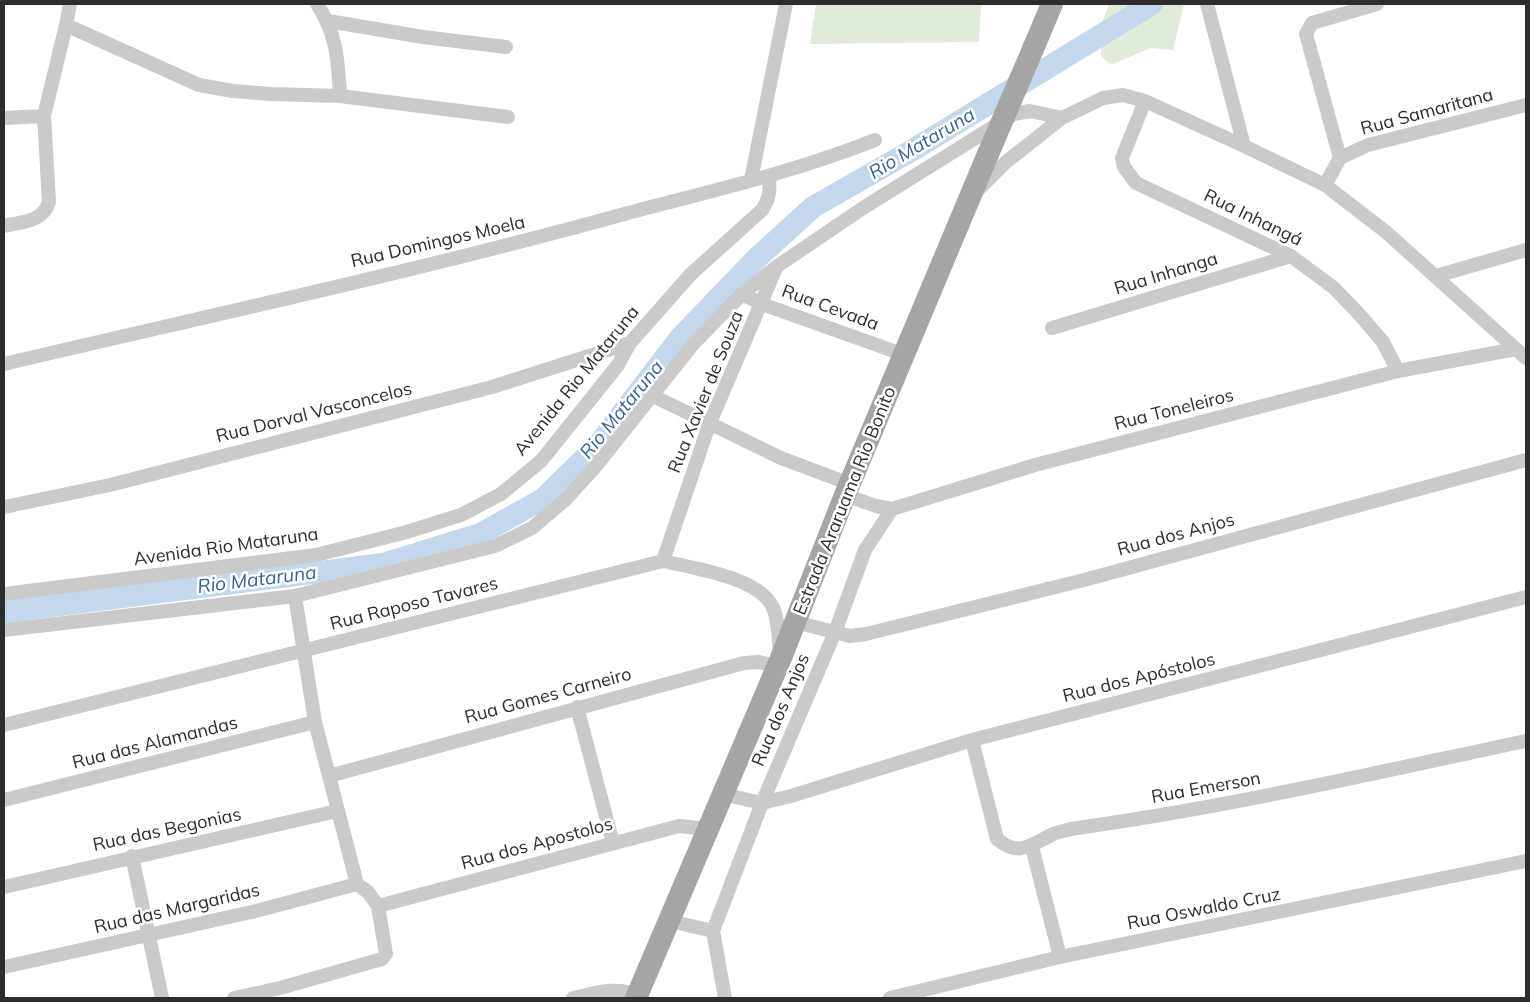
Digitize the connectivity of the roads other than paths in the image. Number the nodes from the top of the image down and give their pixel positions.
1 (70, 4) edge
2 (317, 4) edge
3 (786, 4) edge
4 (1052, 4) edge
5 (1206, 4) edge
6 (1377, 4) edge
7 (328, 21) junction
8 (66, 25) junction
9 (506, 46) dead end
10 (340, 96) junction
11 (1145, 101) junction
12 (1526, 106) edge
13 (44, 116) junction
14 (508, 117) dead end
15 (4, 118) edge
16 (1062, 118) junction
17 (875, 140) dead end
18 (1244, 146) junction
19 (1340, 158) junction
20 (768, 176) junction
21 (751, 180) junction
22 (1325, 185) junction
23 (970, 199) junction
24 (4, 226) edge
25 (1526, 250) edge
26 (1291, 256) junction
27 (776, 267) junction
28 (1436, 276) junction
29 (742, 294) junction
30 (762, 304) junction
31 (1052, 328) dead end
32 (630, 343) junction
33 (1521, 354) edge
34 (906, 355) junction
35 (4, 364) edge
36 (1398, 371) junction
37 (653, 396) junction
38 (709, 425) junction
39 (1526, 460) edge
40 (848, 490) junction
41 (4, 506) edge
42 (892, 509) junction
43 (663, 561) junction
44 (4, 594) edge
45 (295, 596) junction
46 (1526, 597) edge
47 (795, 622) junction
48 (4, 630) edge
49 (835, 632) junction
50 (304, 652) junction
51 (779, 662) junction
52 (577, 707) junction
53 (316, 722) junction
54 (4, 725) edge
55 (972, 740) junction
56 (1526, 741) edge
57 (329, 776) junction
58 (722, 794) junction
59 (4, 800) edge
60 (762, 803) junction
61 (337, 810) junction
62 (707, 829) junction
63 (613, 843) junction
64 (1032, 847) junction
65 (132, 856) junction
66 (1526, 861) edge
67 (357, 884) junction
68 (4, 887) edge
69 (378, 906) junction
70 (670, 920) junction
71 (713, 931) junction
72 (150, 934) junction
73 (1060, 957) junction
74 (4, 967) edge
75 (637, 997) edge
76 (162, 998) edge
77 (234, 998) edge
78 (573, 998) edge
79 (725, 998) edge
80 (890, 998) edge

1 - 8 street
2 - 7 street
3 - 21 street
4 - 23 main road, Estrada Araruama Rio Bonito, bridge
5 - 18 street
6 - 19 street
7 - 9 street
7 - 10 street
8 - 10 street
8 - 13 street
10 - 14 street
11 - 16 street
11 - 18 street
11 - 26 street, Rua Inhangá
12 - 19 street, Rua Samaritana
13 - 15 street
13 - 24 street
16 - 23 street
16 - 27 street
17 - 20 street, Rua Domingos Moela
18 - 22 street
19 - 22 street
20 - 21 street, Rua Domingos Moela
20 - 32 street, Avenida Rio Mataruna
21 - 35 street, Rua Domingos Moela
22 - 28 street
23 - 34 main road, Estrada Araruama Rio Bonito
25 - 28 street
26 - 31 street, Rua Inhanga
26 - 36 street, Rua Inhangá
27 - 29 street
27 - 30 street, Rua Xavier de Souza
28 - 33 street
29 - 30 street, Rua Cevada
29 - 37 street
30 - 34 street, Rua Cevada
30 - 38 street, Rua Xavier de Souza
32 - 41 street, Rua Dorval Vasconcelos
32 - 44 street, Avenida Rio Mataruna
33 - 36 street, Rua Toneleiros
34 - 40 main road, Estrada Araruama Rio Bonito
36 - 42 street, Rua Toneleiros
37 - 38 street
37 - 45 street
38 - 40 street
38 - 43 street, Rua Xavier de Souza
39 - 49 street, Rua dos Anjos
40 - 42 street
40 - 47 main road, Estrada Araruama Rio Bonito
42 - 49 street
43 - 50 street, Rua Raposo Tavares
43 - 51 street, Rua Raposo Tavares
45 - 48 street
45 - 50 street
46 - 55 street, Rua dos Apóstolos
47 - 49 street, Rua dos Anjos
47 - 51 main road, Estrada Araruama Rio Bonito
49 - 60 street, Rua dos Anjos
50 - 53 street
50 - 54 street, Rua Raposo Tavares
51 - 52 street, Rua Gomes Carneiro
51 - 58 main road, Estrada Araruama Rio Bonito
52 - 57 street, Rua Gomes Carneiro
52 - 63 street
53 - 57 street
53 - 59 street, Rua das Alamandas
55 - 60 street, Rua dos Apóstolos
55 - 64 street, Rua Emerson
56 - 64 street, Rua Emerson
57 - 61 street
58 - 60 street, Rua dos Apóstolos
58 - 62 main road, Estrada Araruama Rio Bonito
60 - 71 street
61 - 65 street, Rua das Begonias
61 - 67 street
62 - 63 street, Rua dos Apostolos
62 - 70 main road, Estrada Araruama Rio Bonito
63 - 69 street, Rua dos Apostolos
64 - 73 street
65 - 68 street, Rua das Begonias
65 - 72 street
66 - 73 street, Rua Oswaldo Cruz
67 - 69 street
67 - 72 street, Rua das Margaridas
69 - 77 street
70 - 71 street
70 - 75 main road, Estrada Araruama Rio Bonito
71 - 79 street
72 - 74 street, Rua das Margaridas
72 - 76 street
73 - 80 street, Rua Oswaldo Cruz
75 - 78 street

